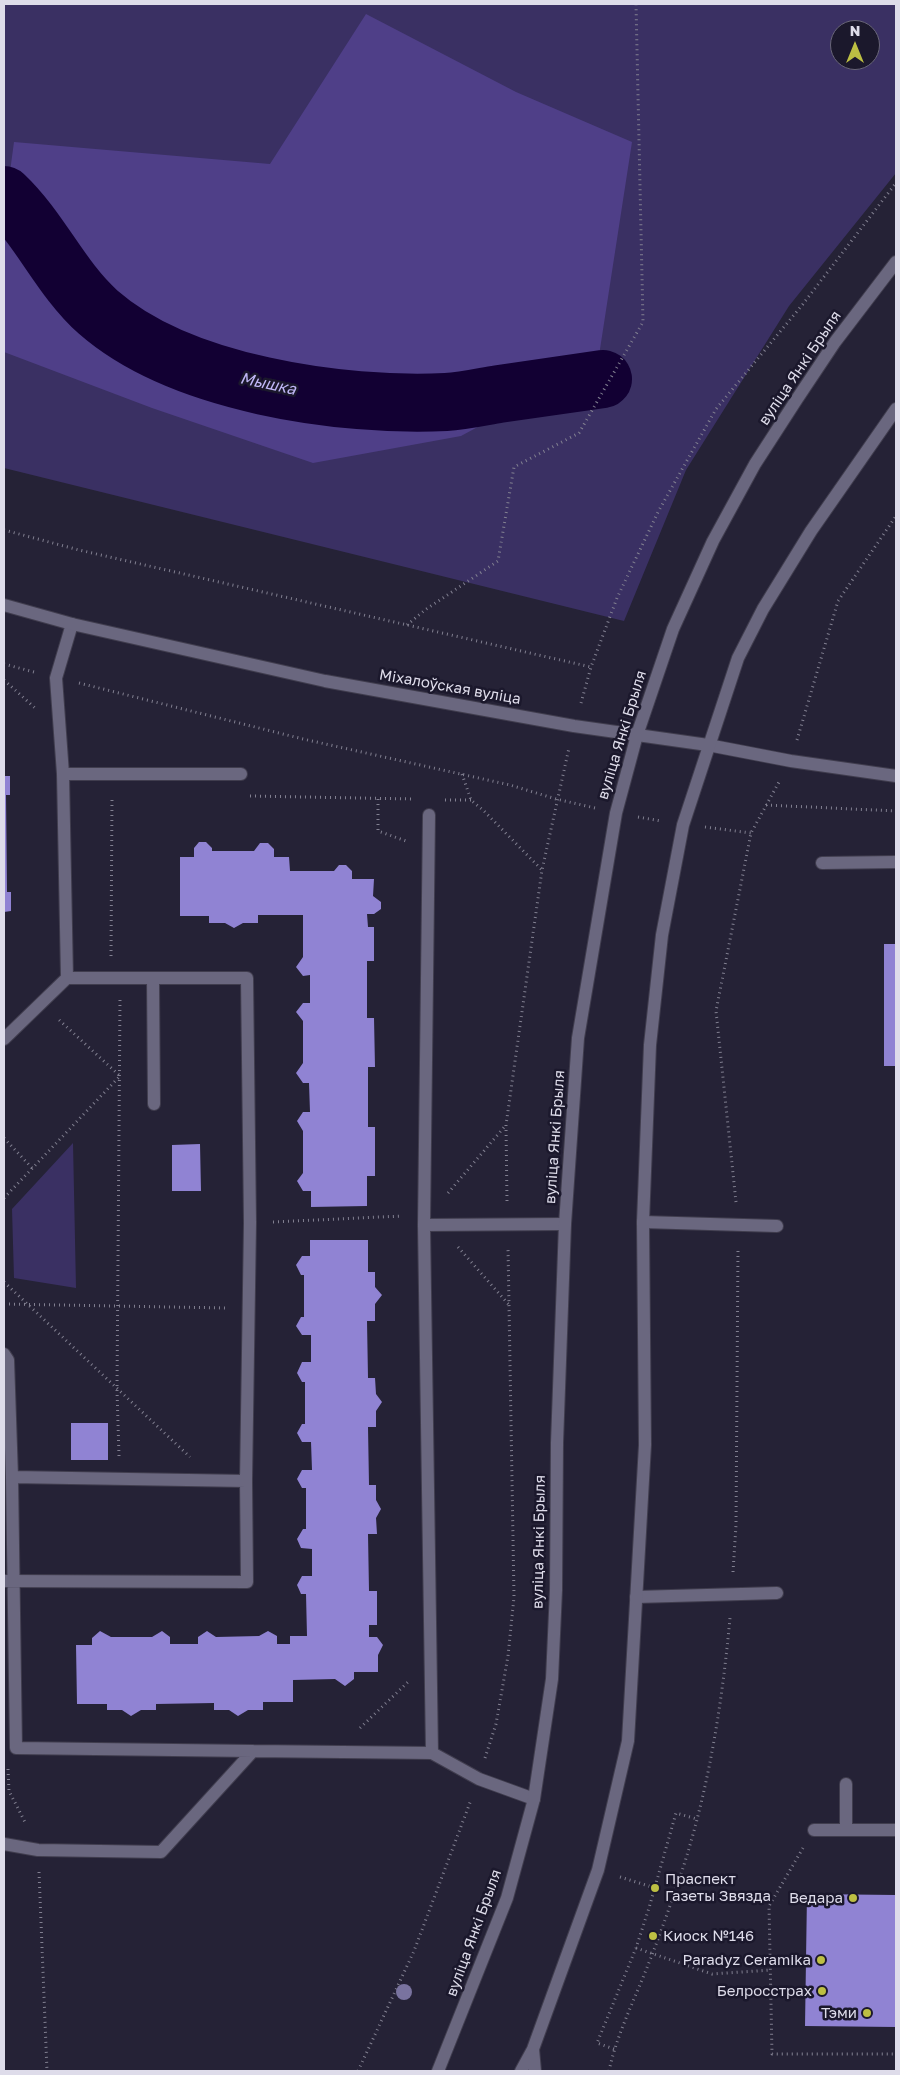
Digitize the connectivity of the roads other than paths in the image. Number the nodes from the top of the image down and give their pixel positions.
1 (896, 262) edge
2 (896, 409) edge
3 (4, 606) edge
4 (72, 624) junction
5 (637, 735) junction
6 (708, 745) junction
7 (63, 774) junction
8 (241, 774) dead end
9 (896, 776) edge
10 (429, 815) dead end
11 (896, 862) edge
12 (822, 863) dead end
13 (67, 978) junction
14 (153, 979) junction
15 (4, 1038) edge
16 (154, 1104) dead end
17 (643, 1222) junction
18 (565, 1224) junction
19 (424, 1225) junction
20 (777, 1226) dead end
21 (4, 1354) edge
22 (12, 1477) junction
23 (246, 1481) junction
24 (8, 1581) edge
25 (778, 1593) dead end
26 (636, 1597) junction
27 (253, 1751) junction
28 (432, 1753) junction
29 (846, 1784) dead end
30 (534, 1799) junction
31 (814, 1830) road end
32 (846, 1830) junction
33 (896, 1830) edge
34 (4, 1844) edge
35 (533, 2049) junction
36 (438, 2071) edge
37 (521, 2071) edge
38 (535, 2071) edge

1 - 5 main road, вуліца Янкі Брыля
2 - 6 main road
3 - 4 main road, Міхалоўская вуліца
4 - 5 main road, Міхалоўская вуліца
4 - 7 main road
5 - 6 main road, Міхалоўская вуліца
5 - 18 main road, вуліца Янкі Брыля
6 - 9 main road, Міхалоўская вуліца
6 - 17 main road
7 - 8 main road
7 - 13 main road
10 - 19 main road
11 - 12 main road
13 - 14 main road
13 - 15 main road
14 - 16 main road
14 - 23 main road
17 - 20 main road
17 - 26 main road
18 - 19 main road
18 - 30 main road, вуліца Янкі Брыля
19 - 28 main road
21 - 22 main road
22 - 23 main road
22 - 24 main road
23 - 24 main road
24 - 27 main road
25 - 26 main road
26 - 35 main road
27 - 28 main road
27 - 34 main road
28 - 30 main road
29 - 32 main road
30 - 36 main road, вуліца Янкі Брыля
31 - 32 main road
32 - 33 main road
35 - 37 main road
35 - 38 main road

